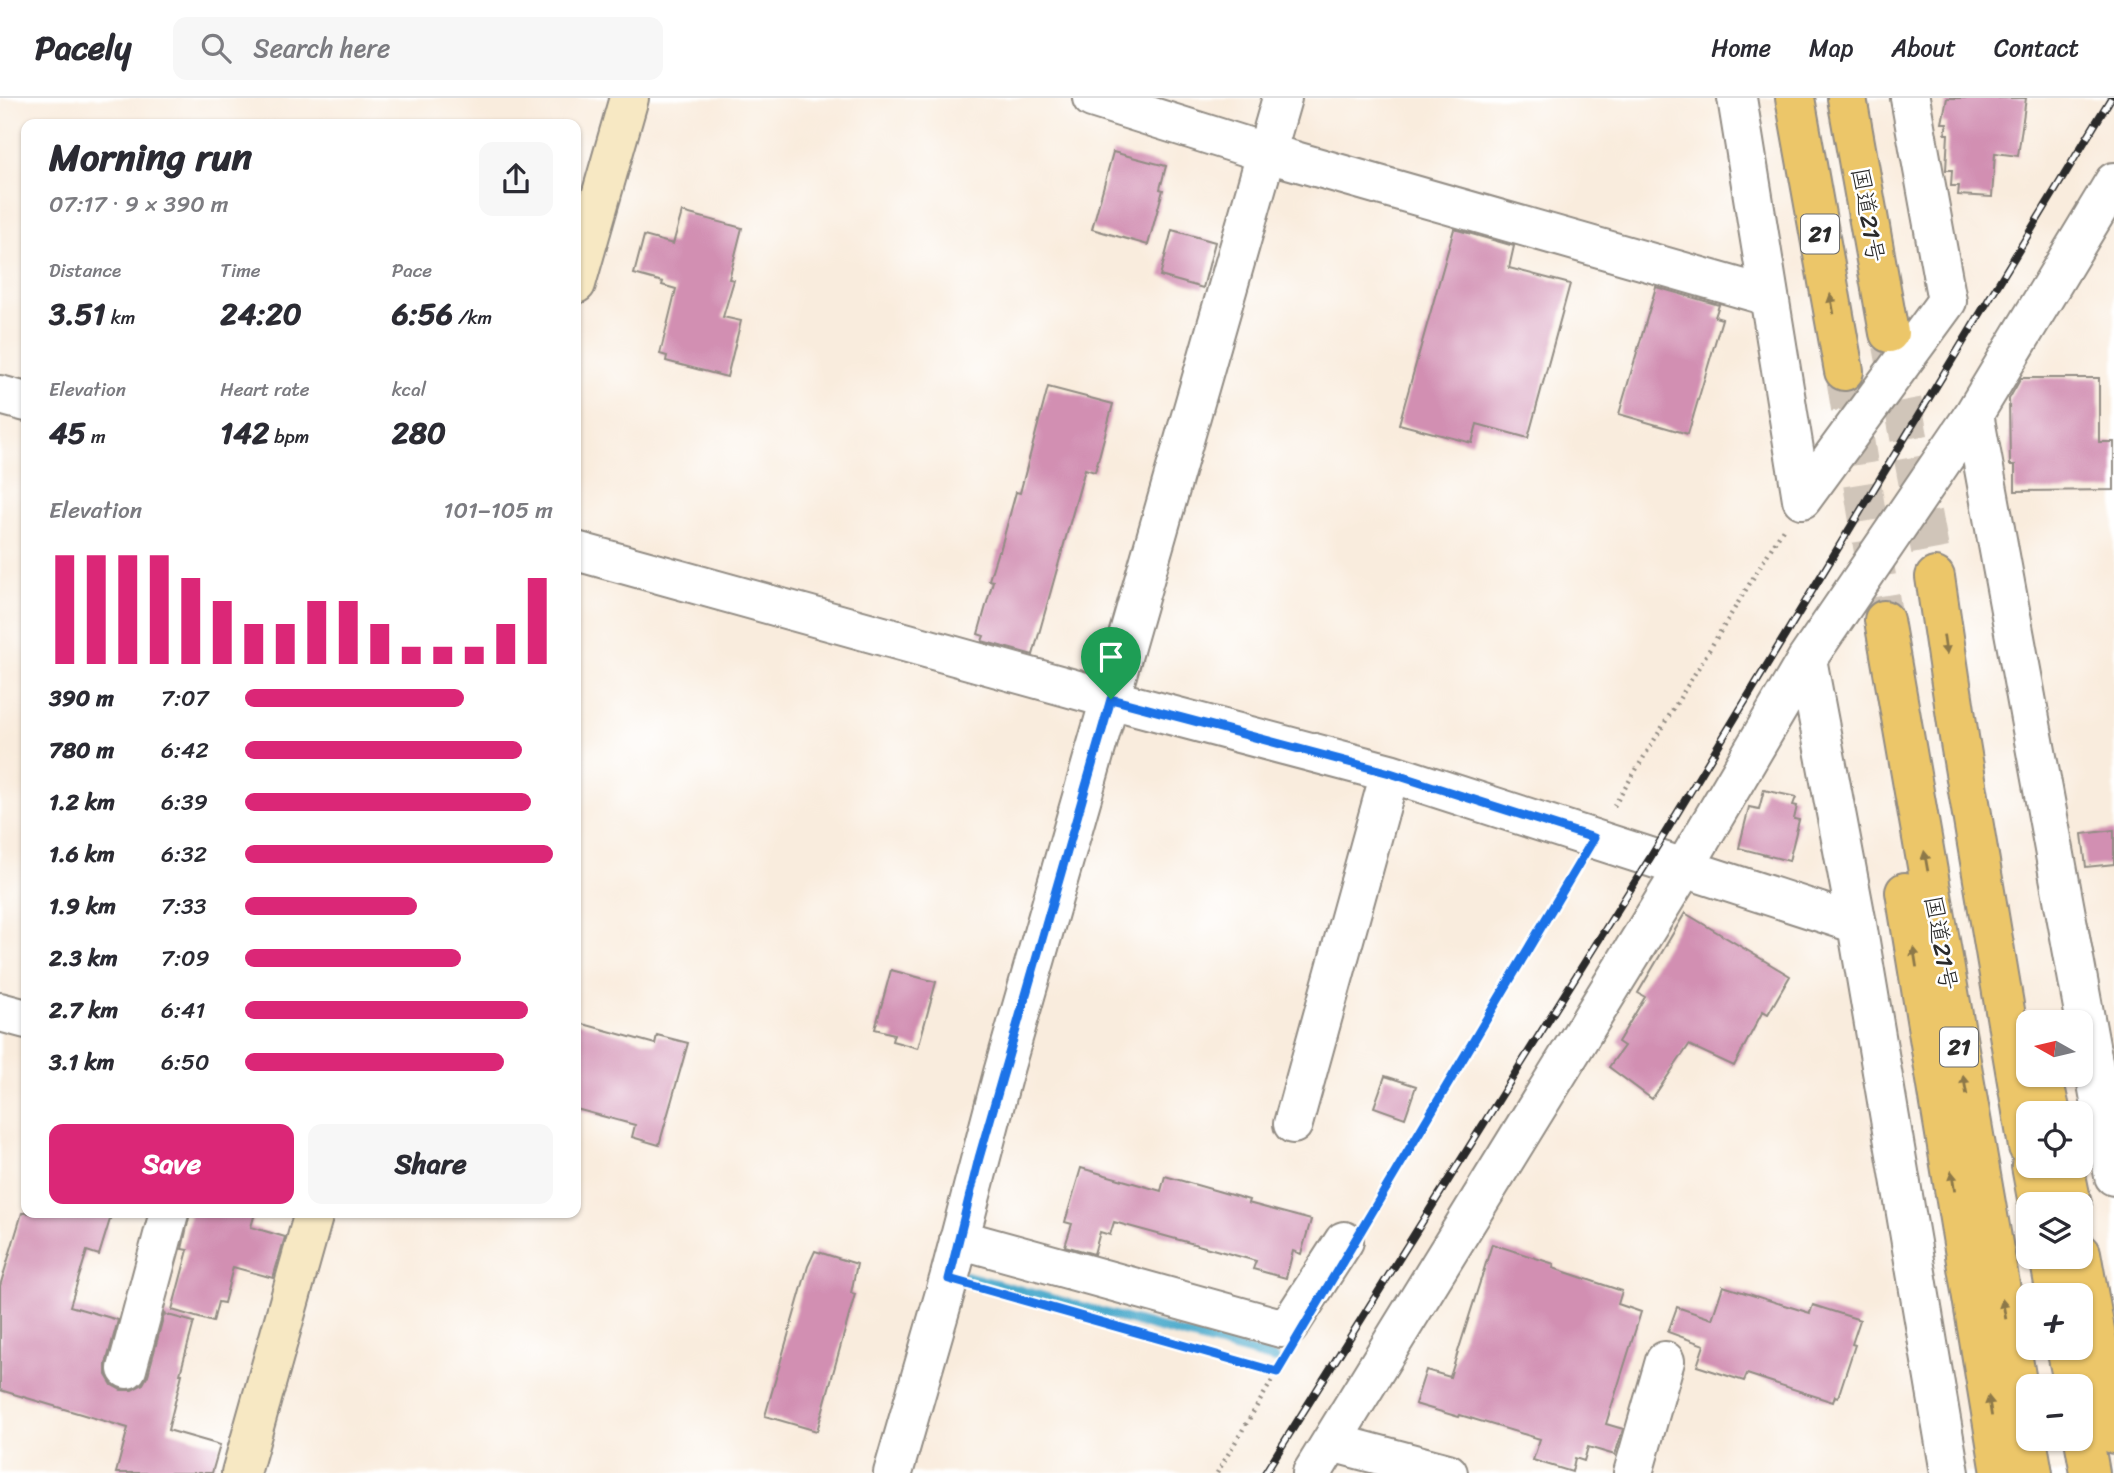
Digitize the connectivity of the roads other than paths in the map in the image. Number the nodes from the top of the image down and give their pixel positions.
1 (629, 98) edge
2 (1092, 98) edge
3 (1282, 98) edge
4 (1737, 98) edge
5 (1796, 98) edge
6 (1847, 98) edge
7 (1910, 98) edge
8 (1267, 153) junction
9 (2114, 182) edge
10 (581, 266) edge
11 (1768, 296) junction
12 (1889, 333) tunnel mouth
13 (1844, 371) tunnel mouth
14 (0, 395) edge
15 (21, 401) edge
16 (1973, 414) junction
17 (581, 552) edge
18 (1935, 577) tunnel mouth
19 (1807, 660) junction
20 (1111, 699) junction
21 (1959, 737) junction
22 (1390, 773) junction
23 (1684, 868) junction
24 (1857, 925) junction
25 (2026, 1010) edge
26 (0, 1012) edge
27 (21, 1018) edge
28 (2020, 1101) edge
29 (1293, 1124) dead end
30 (2114, 1176) edge
31 (168, 1218) edge
32 (313, 1218) edge
33 (1356, 1229) road end
34 (959, 1239) junction
35 (2084, 1269) edge
36 (1665, 1361) dead end
37 (127, 1369) dead end
38 (2114, 1434) edge
39 (2086, 1451) edge
40 (1322, 1457) edge
41 (241, 1473) edge
42 (893, 1473) edge
43 (1448, 1473) edge
44 (1633, 1473) edge
45 (1950, 1473) edge
46 (2001, 1473) edge
47 (2033, 1473) edge
48 (2090, 1473) edge

1 - 10 street
2 - 8 street
3 - 8 street
4 - 11 street
13 -> 5 highway, 国道21号 / 21
6 - 12 highway, 国道21号 / 21
7 - 11 street
8 - 11 street
8 - 20 street
9 - 16 street
14 - 15 street
16 - 19 street
16 - 30 street
17 - 20 street
18 -> 21 highway, 21
19 - 23 street
19 - 24 street
20 - 22 street
20 - 34 street
21 - 25 highway
21 - 28 highway, 21
22 - 23 street
22 - 29 street
23 - 24 street
23 - 40 street
24 - 45 street
26 - 27 street
31 - 37 street
32 - 41 street
33 - 34 street
34 - 42 street
35 - 38 highway
36 - 44 street
39 - 48 highway
40 - 43 street
46 - 47 highway, 国道21号 / 21

